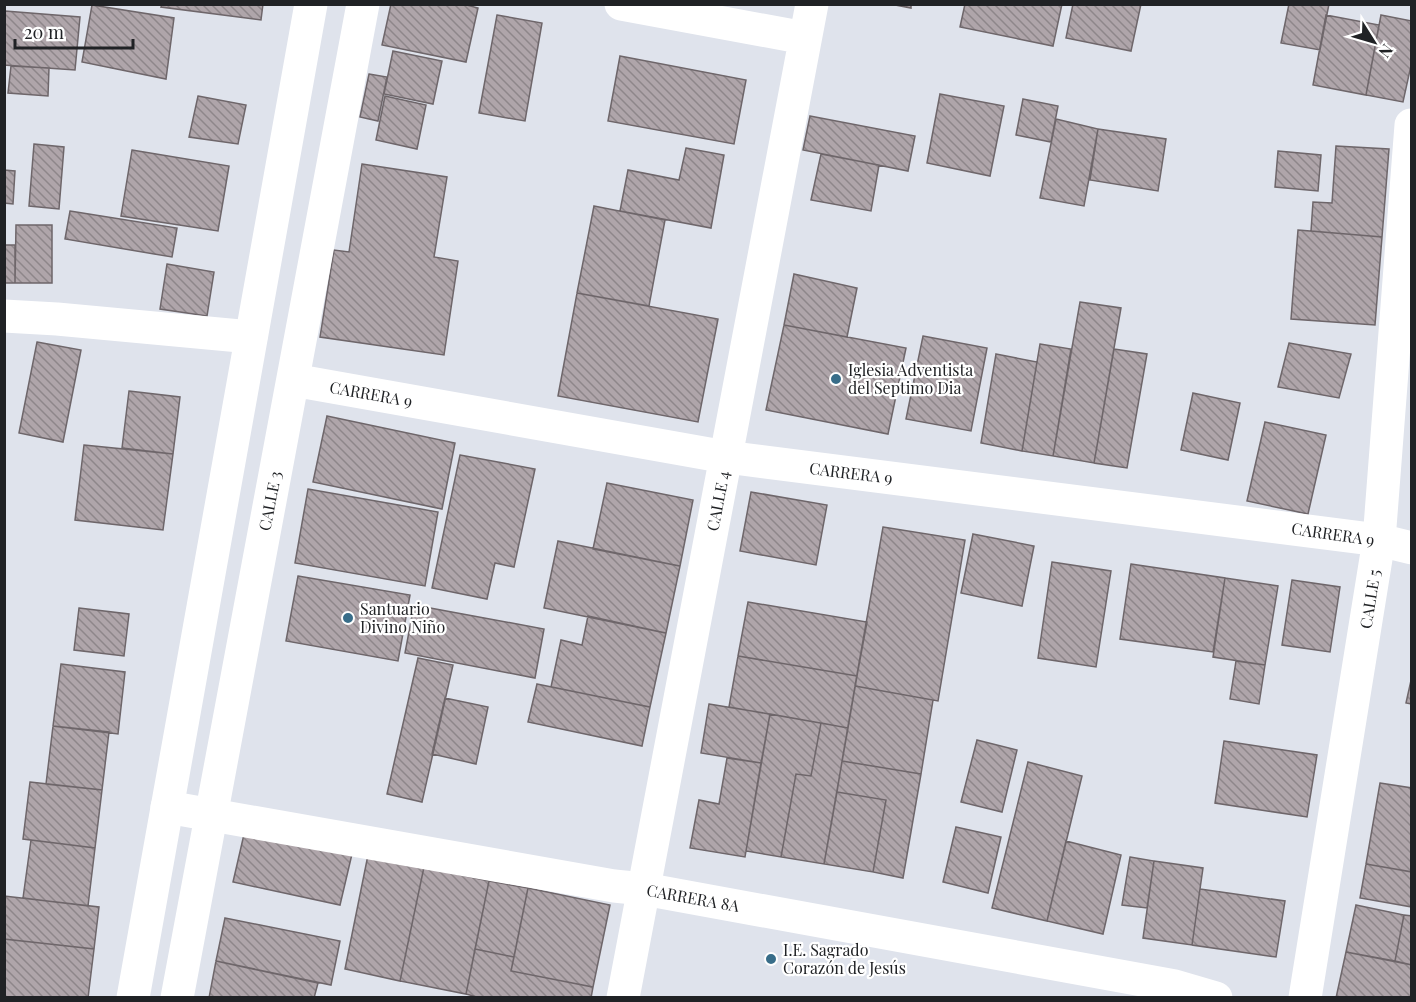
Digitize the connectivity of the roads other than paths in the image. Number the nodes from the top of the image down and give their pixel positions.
1 (311, 4) edge
2 (363, 4) edge
3 (621, 4) edge
4 (812, 4) edge
5 (806, 38) junction
6 (1411, 125) edge
7 (4, 316) edge
8 (252, 337) junction
9 (293, 380) junction
10 (726, 457) junction
11 (1379, 540) junction
12 (1412, 548) edge
13 (167, 807) junction
14 (211, 814) junction
15 (644, 889) junction
16 (133, 998) edge
17 (177, 998) edge
18 (623, 998) edge
19 (1216, 998) edge
20 (1305, 998) edge

1 - 8 street
2 - 9 street, CALLE 3
3 - 5 street
4 - 5 street, CALLE 4
5 - 10 street, CALLE 4
6 - 11 street, CALLE 5
7 - 8 street
8 - 13 street
9 - 10 street, CARRERA 9
9 - 14 street, CALLE 3
10 - 11 street, CARRERA 9
10 - 15 street, CALLE 4
11 - 12 street, CARRERA 9
11 - 20 street, CALLE 5
13 - 14 street, CARRERA 8A
13 - 16 street
14 - 15 street, CARRERA 8A
14 - 17 street, CALLE 3
15 - 18 street, CALLE 4
15 - 19 street, CARRERA 8A

